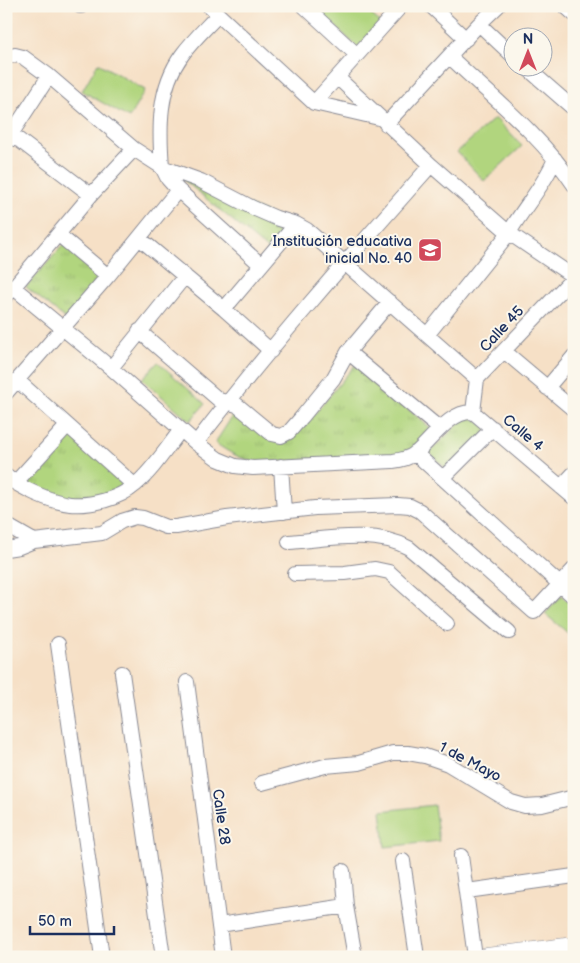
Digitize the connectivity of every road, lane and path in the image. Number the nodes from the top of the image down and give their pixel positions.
1 (304, 6) edge
2 (402, 6) edge
3 (431, 6) edge
4 (498, 6) edge
5 (565, 6) edge
6 (214, 11) edge
7 (574, 14) edge
8 (479, 24) junction
9 (466, 39) junction
10 (502, 46) edge
11 (357, 55) junction
12 (6, 56) edge
13 (450, 57) junction
14 (49, 76) junction
15 (338, 78) junction
16 (538, 78) edge
17 (314, 103) junction
18 (574, 109) edge
19 (383, 121) junction
20 (7, 138) edge
21 (134, 149) junction
22 (555, 159) junction
23 (431, 165) junction
24 (162, 167) junction
25 (574, 186) edge
26 (178, 190) junction
27 (91, 195) junction
28 (296, 224) junction
29 (509, 233) junction
30 (59, 235) junction
31 (140, 238) junction
32 (344, 262) junction
33 (261, 264) junction
34 (108, 276) junction
35 (185, 276) junction
36 (574, 277) edge
37 (10, 292) edge
38 (390, 302) junction
39 (224, 309) junction
40 (63, 328) junction
41 (140, 331) junction
42 (427, 335) junction
43 (271, 351) junction
44 (504, 351) junction
45 (348, 352) junction
46 (574, 356) edge
47 (111, 368) junction
48 (477, 379) junction
49 (17, 380) junction
50 (547, 388) junction
51 (6, 393) edge
52 (227, 402) junction
53 (574, 410) edge
54 (473, 412) junction
55 (67, 426) junction
56 (440, 428) junction
57 (493, 428) junction
58 (180, 431) junction
59 (196, 444) junction
60 (415, 453) junction
61 (281, 466) junction
62 (574, 473) edge
63 (443, 478) junction
64 (11, 480) edge
65 (134, 486) junction
66 (562, 487) junction
67 (574, 498) edge
68 (284, 512) junction
69 (6, 526) edge
70 (34, 541) junction
71 (289, 542) dead end
72 (6, 549) edge
73 (574, 569) edge
74 (295, 574) dead end
75 (560, 584) junction
76 (574, 596) edge
77 (447, 624) dead end
78 (509, 632) dead end
79 (58, 644) dead end
80 (122, 673) dead end
81 (187, 682) dead end
82 (262, 783) dead end
83 (574, 796) edge
84 (461, 856) dead end
85 (402, 861) dead end
86 (343, 871) dead end
87 (574, 876) edge
88 (467, 891) junction
89 (346, 906) junction
90 (219, 925) junction
91 (568, 950) edge
92 (102, 957) edge
93 (162, 957) edge
94 (223, 957) edge
95 (355, 957) edge
96 (417, 957) edge
97 (475, 957) edge
98 (487, 957) edge

1 - 11 street
2 - 11 street
3 - 9 street
4 - 8 street
5 - 7 street
6 - 17 street
6 - 24 street
8 - 9 street
8 - 10 street
9 - 13 street
11 - 15 street
12 - 14 street
13 - 19 street
13 - 22 street
14 - 20 street
14 - 21 street
15 - 17 street
15 - 19 street
16 - 18 street
17 - 19 street
19 - 23 street
20 - 27 street
21 - 24 street
21 - 27 street
22 - 25 street
22 - 29 street
23 - 29 street
23 - 32 street
24 - 26 street
24 - 28 street
26 - 31 street
26 - 33 street
27 - 30 street
28 - 32 street
28 - 33 street
29 - 36 street
29 - 42 street
30 - 34 street
30 - 37 street
31 - 34 street
31 - 35 street
32 - 38 street
32 - 43 street
33 - 39 street
34 - 40 street
35 - 39 street
35 - 41 street
36 - 44 street, Calle 45
37 - 40 street
38 - 42 street
38 - 45 street
39 - 43 street
40 - 47 street
40 - 49 street
41 - 47 street
41 - 52 street
42 - 48 street
43 - 52 street
44 - 48 street, Calle 45
44 - 50 street
45 - 52 street
45 - 56 street
46 - 50 street
47 - 58 street
48 - 54 street
49 - 51 street
49 - 55 street
50 - 53 street
52 - 59 street
54 - 56 street
54 - 57 street, Calle 4
55 - 64 street
55 - 65 street
56 - 60 street
57 - 63 street
57 - 66 street, Calle 4
58 - 59 street
58 - 65 street
59 - 61 street
60 - 61 street
60 - 63 street
61 - 68 street
62 - 66 street
63 - 75 street
64 - 65 street
66 - 67 street, Calle 4
68 - 70 street
68 - 75 street
69 - 70 street
70 - 72 street
71 - 78 street
73 - 75 street
74 - 77 street
75 - 76 street
79 - 92 street
80 - 93 street
81 - 90 street, Calle 28
82 - 83 street, 1 de Mayo
84 - 88 street
85 - 96 street
86 - 89 street
87 - 88 street
88 - 97 street
89 - 90 street
89 - 95 street
90 - 94 street, Calle 28
91 - 98 main road

